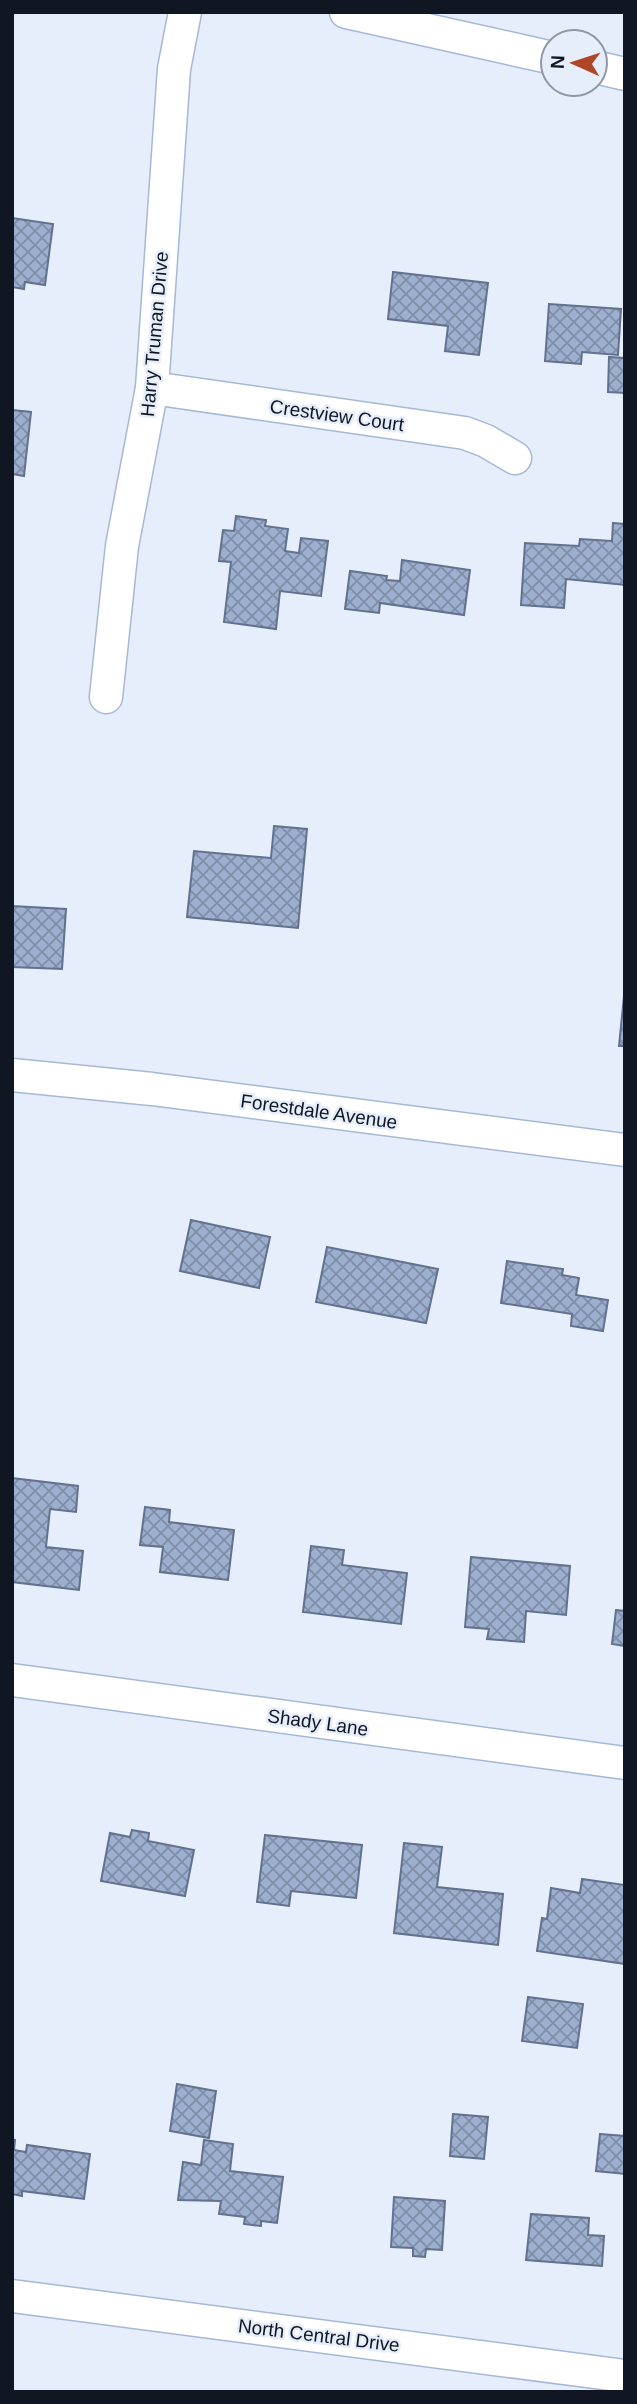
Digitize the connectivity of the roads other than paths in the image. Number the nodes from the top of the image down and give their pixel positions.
1 (185, 12) edge
2 (346, 12) edge
3 (539, 55) edge
4 (152, 388) junction
5 (515, 458) dead end
6 (106, 697) dead end
7 (12, 1075) edge
8 (625, 1150) edge
9 (12, 1680) edge
10 (625, 1763) edge
11 (12, 2296) edge
12 (625, 2376) edge

1 - 4 street, Harry Truman Drive
2 - 3 street
4 - 5 street, Crestview Court
4 - 6 street, Harry Truman Drive
7 - 8 street, Forestdale Avenue
9 - 10 street, Shady Lane
11 - 12 street, North Central Drive

